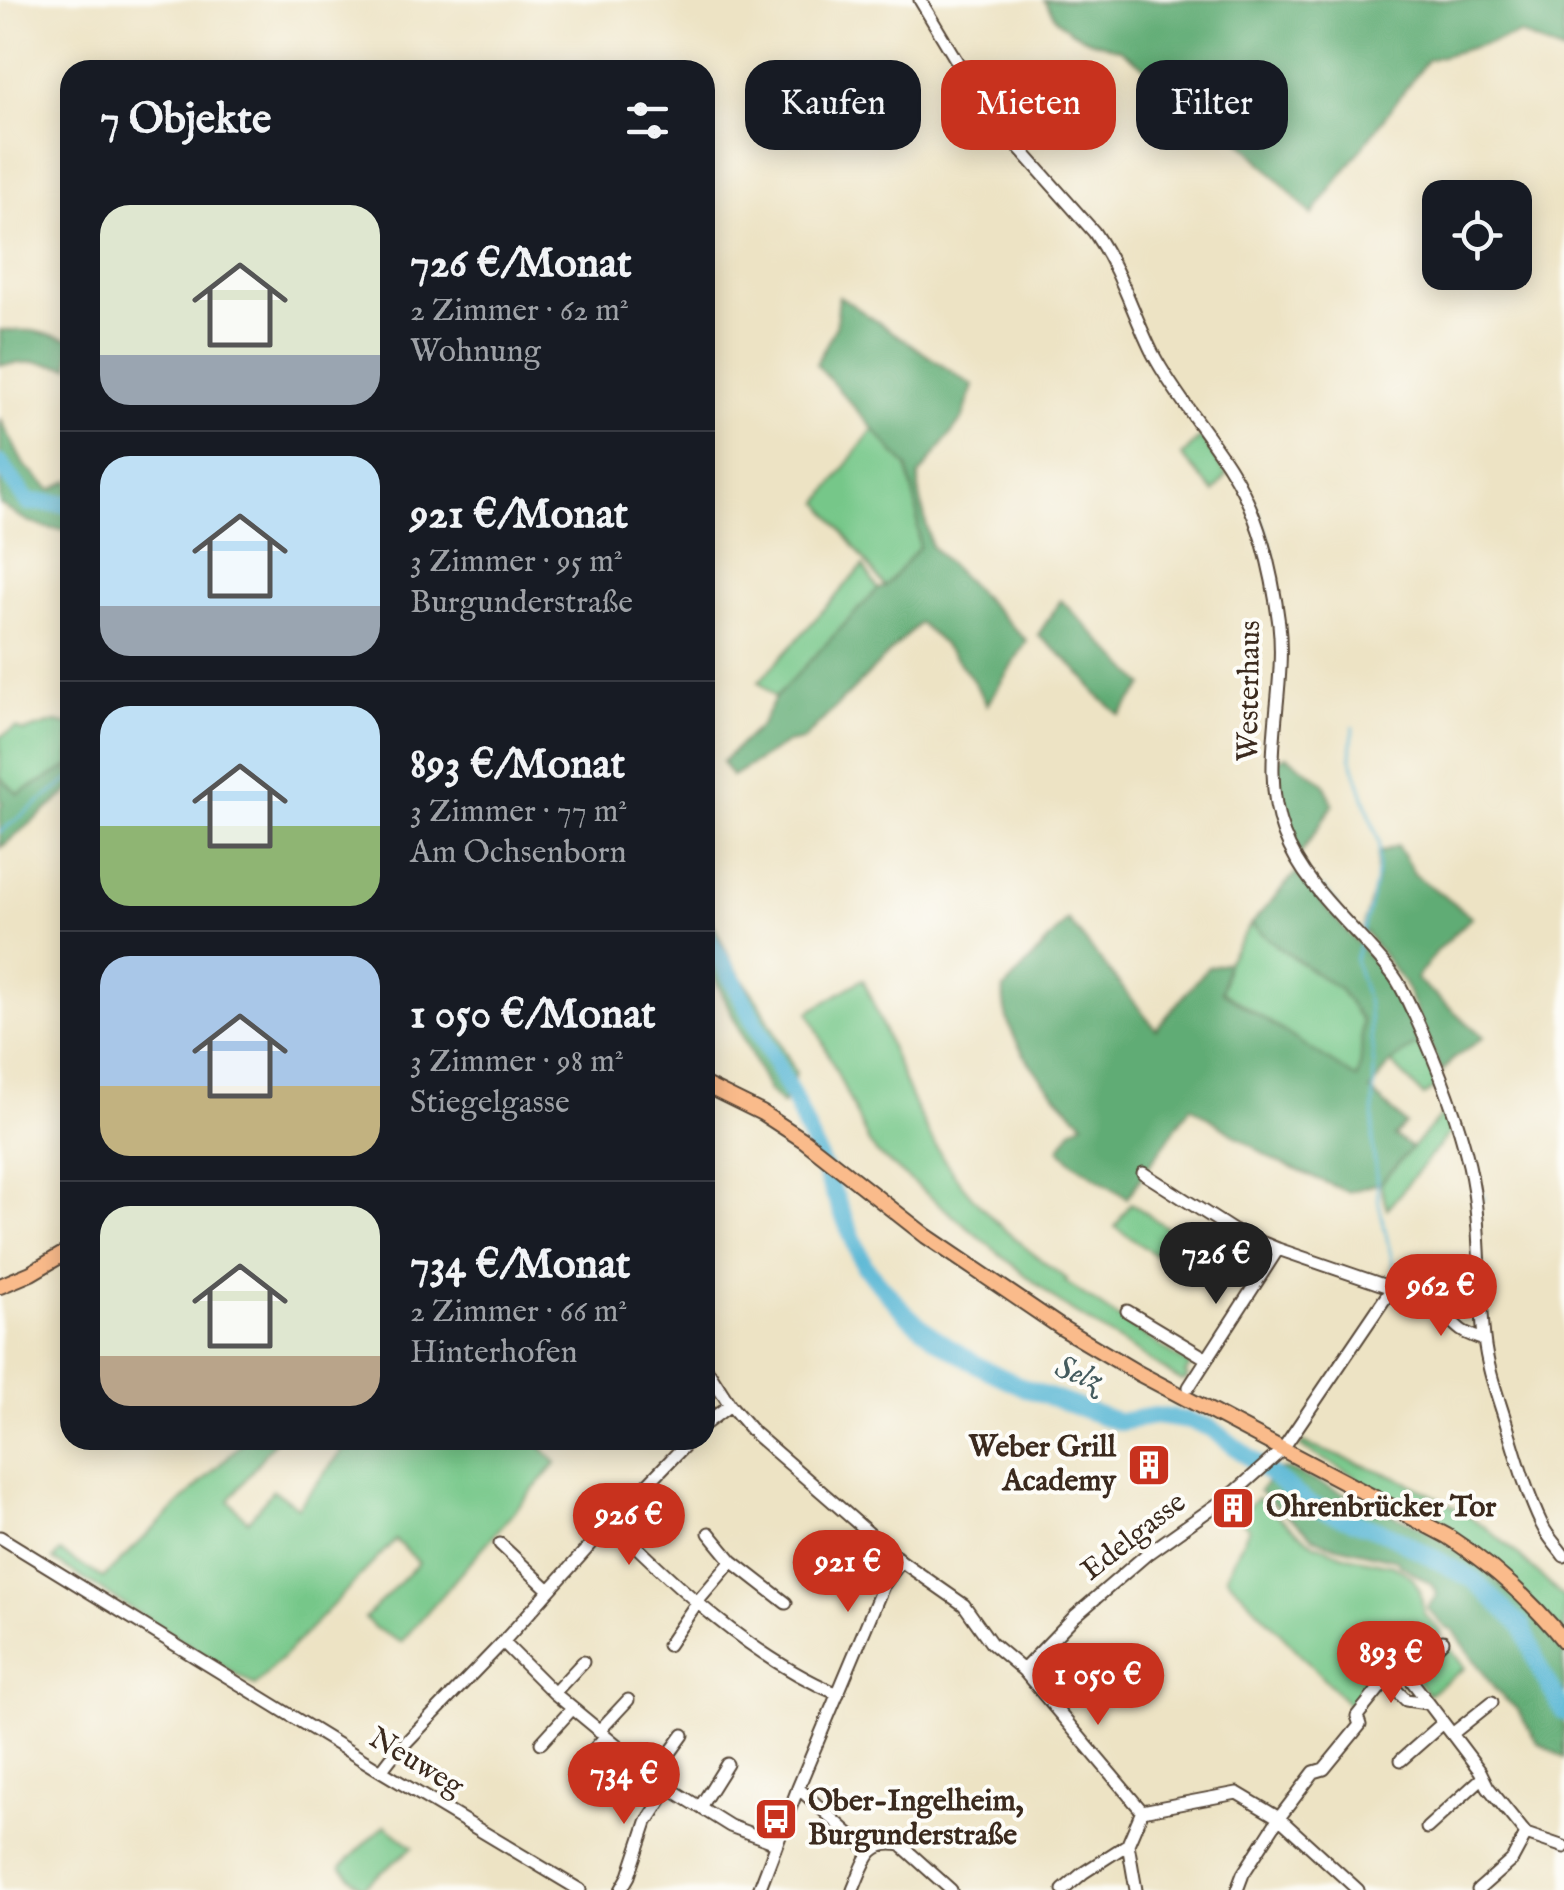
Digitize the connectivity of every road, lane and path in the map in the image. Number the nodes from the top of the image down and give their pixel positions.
1 (920, 0) edge
2 (715, 1090) edge
3 (1143, 1173) dead end
4 (1278, 1249) junction
5 (60, 1256) edge
6 (0, 1286) edge
7 (1392, 1288) junction
8 (1128, 1311) dead end
9 (1484, 1340) junction
10 (1208, 1359) junction
11 (715, 1382) edge
12 (1189, 1388) dead end
13 (730, 1405) junction
14 (715, 1416) edge
15 (680, 1450) edge
16 (1282, 1450) junction
17 (611, 1522) junction
18 (709, 1533) dead end
19 (0, 1537) edge
20 (500, 1544) dead end
21 (1564, 1556) edge
22 (901, 1560) junction
23 (732, 1561) junction
24 (549, 1590) junction
25 (698, 1601) junction
26 (786, 1603) dead end
27 (1563, 1640) edge
28 (1442, 1641) dead end
29 (503, 1642) junction
30 (668, 1644) dead end
31 (583, 1662) dead end
32 (1024, 1670) junction
33 (1410, 1675) junction
34 (1386, 1680) junction
35 (554, 1693) junction
36 (838, 1694) junction
37 (628, 1700) dead end
38 (1492, 1702) dead end
39 (1427, 1703) junction
40 (572, 1709) junction
41 (1447, 1728) junction
42 (602, 1734) junction
43 (683, 1735) dead end
44 (541, 1743) dead end
45 (1401, 1760) dead end
46 (726, 1764) dead end
47 (381, 1771) junction
48 (573, 1772) dead end
49 (654, 1776) junction
50 (1482, 1778) junction
51 (669, 1788) junction
52 (798, 1788) junction
53 (700, 1807) junction
54 (1142, 1811) junction
55 (1279, 1818) junction
56 (1427, 1828) dead end
57 (1526, 1834) junction
58 (776, 1843) junction
59 (1128, 1844) junction
60 (1564, 1847) edge
61 (870, 1852) junction
62 (580, 1890) edge
63 (621, 1890) edge
64 (760, 1890) edge
65 (853, 1890) edge
66 (951, 1890) edge
67 (1063, 1890) edge
68 (1136, 1890) edge
69 (1237, 1890) edge
70 (1358, 1890) edge
71 (1478, 1890) edge

1 - 9 street, Westerhaus
2 - 16 main road
3 - 4 street
4 - 7 street
4 - 10 street
5 - 6 main road
7 - 9 street
7 - 16 street, Edelgasse
8 - 10 street
9 - 21 street, Westerhaus
10 - 12 street
11 - 13 street
13 - 14 street
13 - 22 street
15 - 17 street
16 - 27 main road
16 - 32 street, Edelgasse
17 - 24 street
17 - 25 street
18 - 23 street
19 - 47 street, Neuweg
20 - 24 street
22 - 32 street
22 - 36 street
23 - 25 street
23 - 26 street
24 - 29 street
25 - 30 street
25 - 36 street
28 - 33 street
29 - 35 street
29 - 47 street
31 - 35 street
32 - 54 street
33 - 34 street
33 - 39 street
34 - 39 street
34 - 55 street
35 - 40 street
36 - 52 street
37 - 42 street
38 - 41 street
39 - 41 street
40 - 42 street
40 - 44 street
41 - 45 street
41 - 50 street
42 - 48 street
42 - 49 street
43 - 49 street
46 - 53 street
47 - 62 street, Neuweg
49 - 51 street
50 - 56 street
50 - 57 street
51 - 53 street
51 - 63 street
52 - 58 street
52 - 61 street
53 - 58 street
54 - 55 street
54 - 59 street
55 - 69 street
55 - 70 street
57 - 60 street
57 - 71 street
58 - 64 street
59 - 67 street
59 - 68 street
61 - 65 street
61 - 66 street

